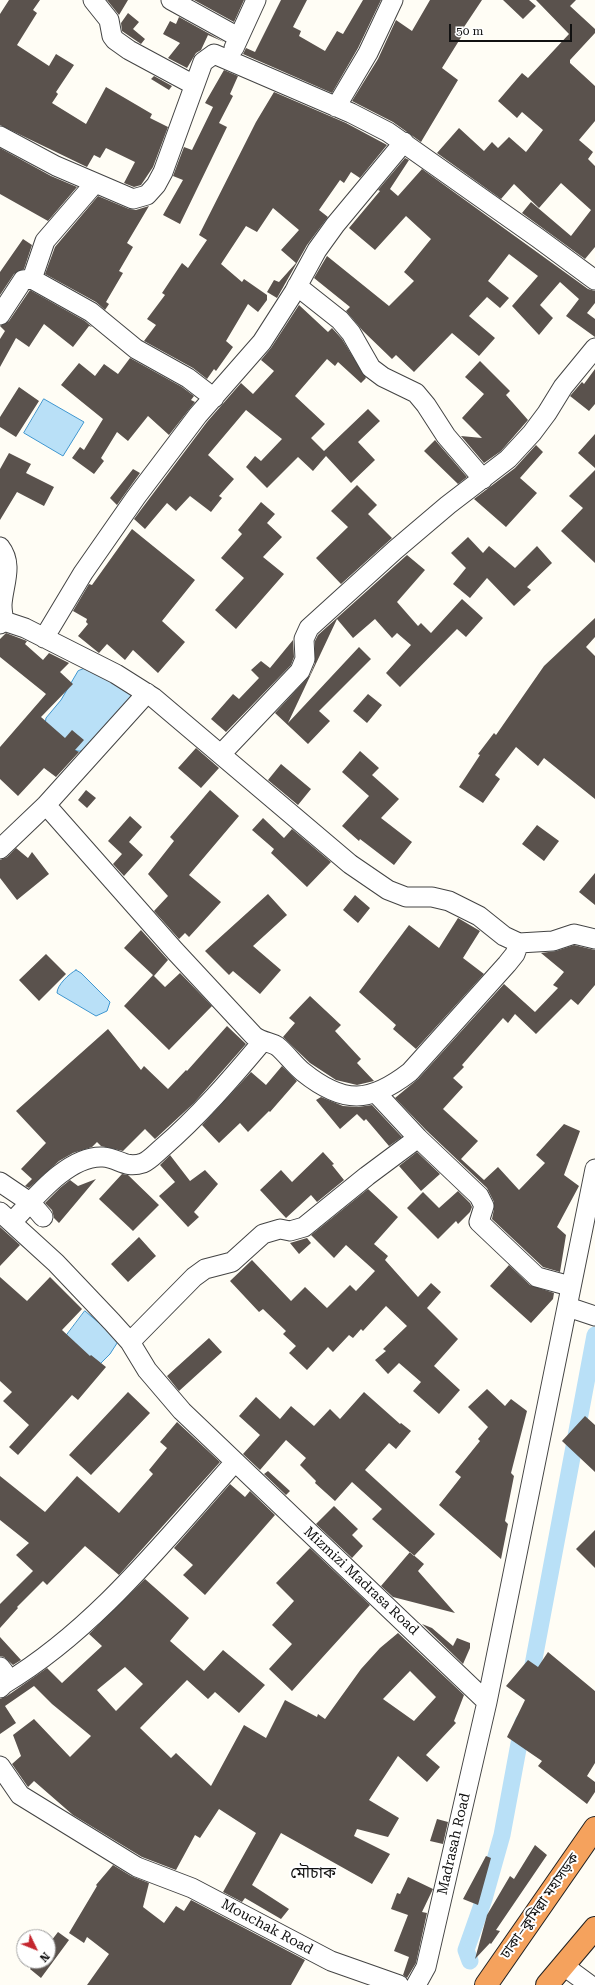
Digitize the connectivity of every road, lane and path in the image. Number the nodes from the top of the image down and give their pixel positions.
1 (93, 0) edge
2 (171, 0) edge
3 (256, 0) edge
4 (393, 0) edge
5 (238, 37) junction
6 (228, 60) junction
7 (194, 85) junction
8 (336, 107) junction
9 (0, 136) edge
10 (404, 142) junction
11 (95, 183) junction
12 (32, 280) junction
13 (595, 280) edge
14 (297, 286) junction
15 (0, 315) edge
16 (595, 348) edge
17 (214, 398) junction
18 (483, 479) junction
19 (0, 547) edge
20 (1, 621) edge
21 (44, 638) junction
22 (147, 693) junction
23 (221, 754) junction
24 (46, 805) junction
25 (0, 849) edge
26 (595, 938) edge
27 (519, 943) junction
28 (262, 1042) junction
29 (377, 1094) junction
30 (418, 1138) junction
31 (595, 1169) edge
32 (0, 1182) edge
33 (31, 1203) junction
34 (6, 1217) edge
35 (43, 1217) dead end
36 (570, 1286) junction
37 (568, 1307) junction
38 (591, 1314) edge
39 (130, 1342) junction
40 (235, 1462) junction
41 (1, 1680) edge
42 (487, 1702) junction
43 (0, 1766) edge
44 (595, 1828) edge
45 (595, 1928) edge
46 (564, 1966) junction
47 (399, 1985) edge
48 (416, 1985) edge
49 (486, 1985) edge
50 (548, 1985) edge
51 (590, 1985) edge

1 - 7 street
2 - 5 street
3 - 5 street
4 - 8 street
5 - 6 street
6 - 7 street
6 - 8 street
7 - 11 street
8 - 10 street
9 - 11 street
10 - 13 street
10 - 14 street
11 - 12 street
12 - 15 street
12 - 17 street
14 - 17 street
14 - 18 street
16 - 18 street
17 - 21 street
18 - 23 street
19 - 20 street
20 - 21 street
21 - 22 street
22 - 23 street
22 - 24 street
23 - 27 street
24 - 25 street
24 - 28 street
26 - 27 street
27 - 29 street
28 - 29 street
28 - 33 street
29 - 30 street
30 - 36 street
30 - 39 street
31 - 36 street, Madrasah Road
32 - 33 street
33 - 34 street
33 - 35 street
34 - 39 street, Mizmizi Madrasa Road
36 - 37 street, Madrasah Road
37 - 38 street
37 - 42 street, Madrasah Road
39 - 40 street, Mizmizi Madrasa Road
40 - 41 street
40 - 42 street, Mizmizi Madrasa Road
42 - 48 street, Madrasah Road
43 - 47 street, Mouchak Road
44 - 49 highway, ঢাকা–কুমিল্লা মহাসড়ক
45 - 46 highway
46 - 50 highway
46 - 51 street

